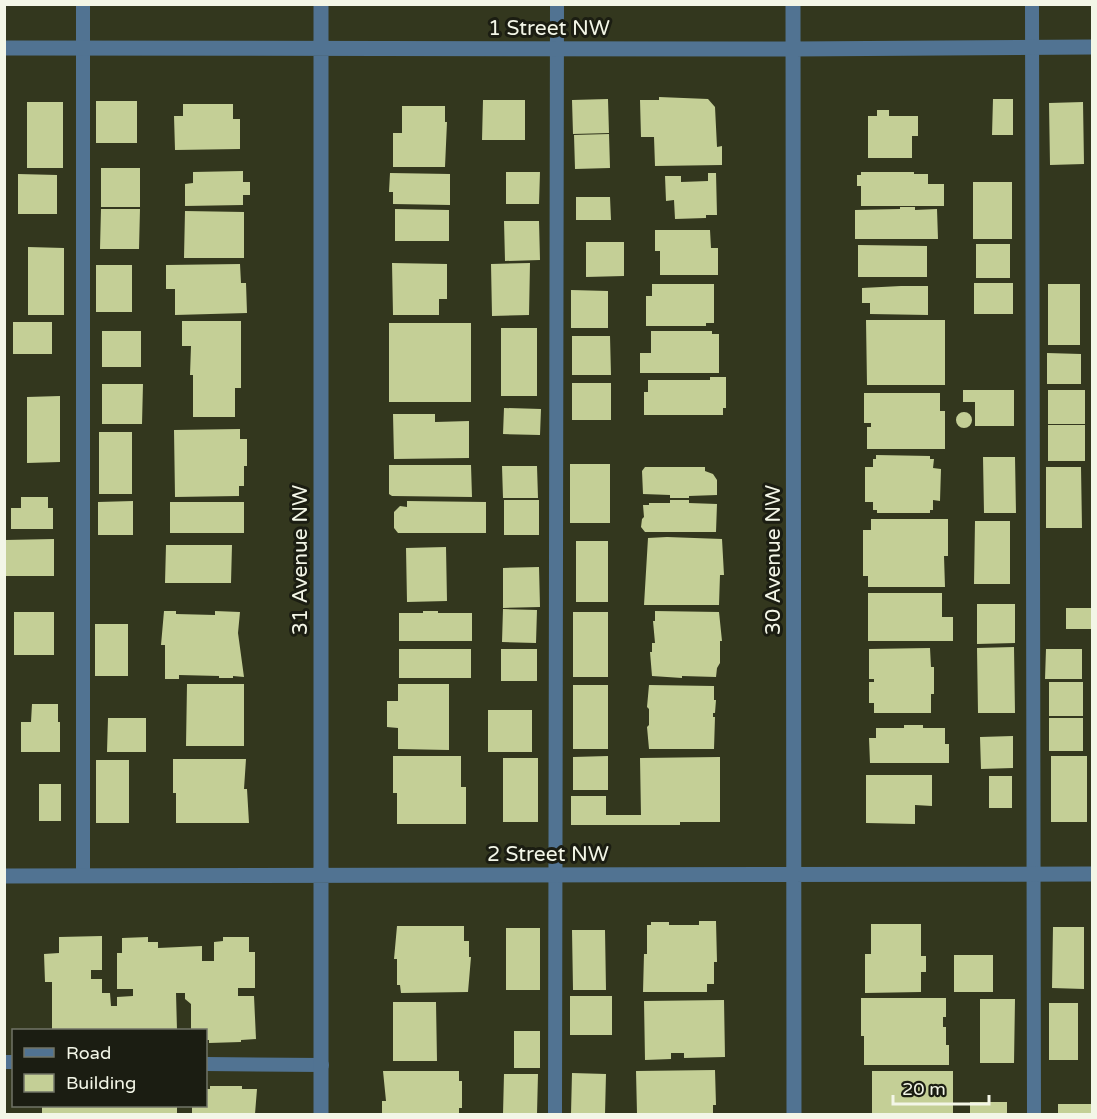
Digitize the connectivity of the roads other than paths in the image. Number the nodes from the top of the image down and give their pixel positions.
1 (83, 4) edge
2 (321, 4) edge
3 (557, 4) edge
4 (793, 4) edge
5 (1032, 4) edge
6 (1032, 47) junction
7 (1092, 47) edge
8 (4, 48) edge
9 (83, 48) junction
10 (556, 48) junction
11 (321, 49) junction
12 (793, 50) junction
13 (794, 874) junction
14 (1035, 874) junction
15 (1092, 874) edge
16 (555, 875) junction
17 (4, 876) edge
18 (83, 876) junction
19 (321, 876) junction
20 (207, 1064) edge
21 (322, 1065) junction
22 (321, 1114) edge
23 (555, 1114) edge
24 (794, 1114) edge
25 (1034, 1114) edge

1 - 9 lane
2 - 11 street, 31 Avenue NW
3 - 10 lane
4 - 12 street, 30 Avenue NW
5 - 6 lane
6 - 7 street, 1 Street NW
6 - 12 street, 1 Street NW
6 - 14 lane
8 - 9 street, 1 Street NW
9 - 11 street, 1 Street NW
9 - 18 lane
10 - 11 street, 1 Street NW
10 - 12 street, 1 Street NW
10 - 16 lane
11 - 19 street, 31 Avenue NW
12 - 13 street, 30 Avenue NW
13 - 14 street, 2 Street NW
13 - 16 street, 2 Street NW
13 - 24 street, 30 Avenue NW
14 - 15 street, 2 Street NW
14 - 25 lane
16 - 19 street, 2 Street NW
16 - 23 lane
17 - 18 street, 2 Street NW
18 - 19 street, 2 Street NW
19 - 21 street, 31 Avenue NW
20 - 21 lane
21 - 22 street, 31 Avenue NW

